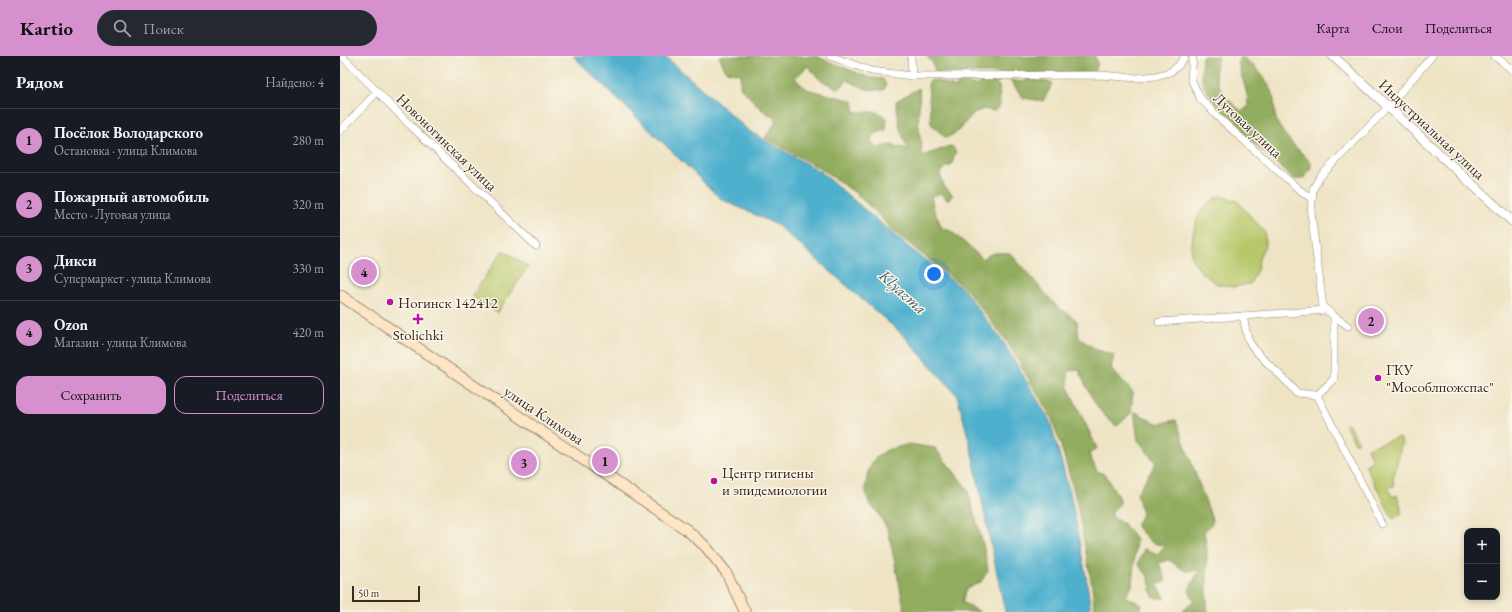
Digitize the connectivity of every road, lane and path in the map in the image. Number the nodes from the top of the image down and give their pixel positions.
1 (342, 56) edge
2 (830, 56) edge
3 (911, 56) edge
4 (1185, 56) edge
5 (1193, 56) edge
6 (1333, 56) edge
7 (1432, 56) edge
8 (1495, 56) edge
9 (1512, 70) edge
10 (912, 76) junction
11 (377, 92) junction
12 (1388, 107) junction
13 (340, 132) edge
14 (1312, 199) junction
15 (1512, 221) edge
16 (536, 246) dead end
17 (340, 295) edge
18 (1327, 310) junction
19 (1243, 316) junction
20 (1334, 316) junction
21 (1159, 322) dead end
22 (1348, 326) dead end
23 (1316, 395) junction
24 (1382, 524) dead end
25 (745, 612) edge

1 - 11 street, Новоногинская улица
2 - 10 street
3 - 10 street
4 - 10 street
5 - 14 street, Луговая улица
6 - 12 street, Индустриальная улица
7 - 12 street
8 - 9 street
11 - 13 street
11 - 16 street, Новоногинская улица
12 - 14 street
12 - 15 street, Индустриальная улица
14 - 18 street
17 - 25 main road, улица Климова
18 - 19 street
18 - 20 street
19 - 21 street
19 - 23 street
20 - 22 street
20 - 23 street
23 - 24 street

